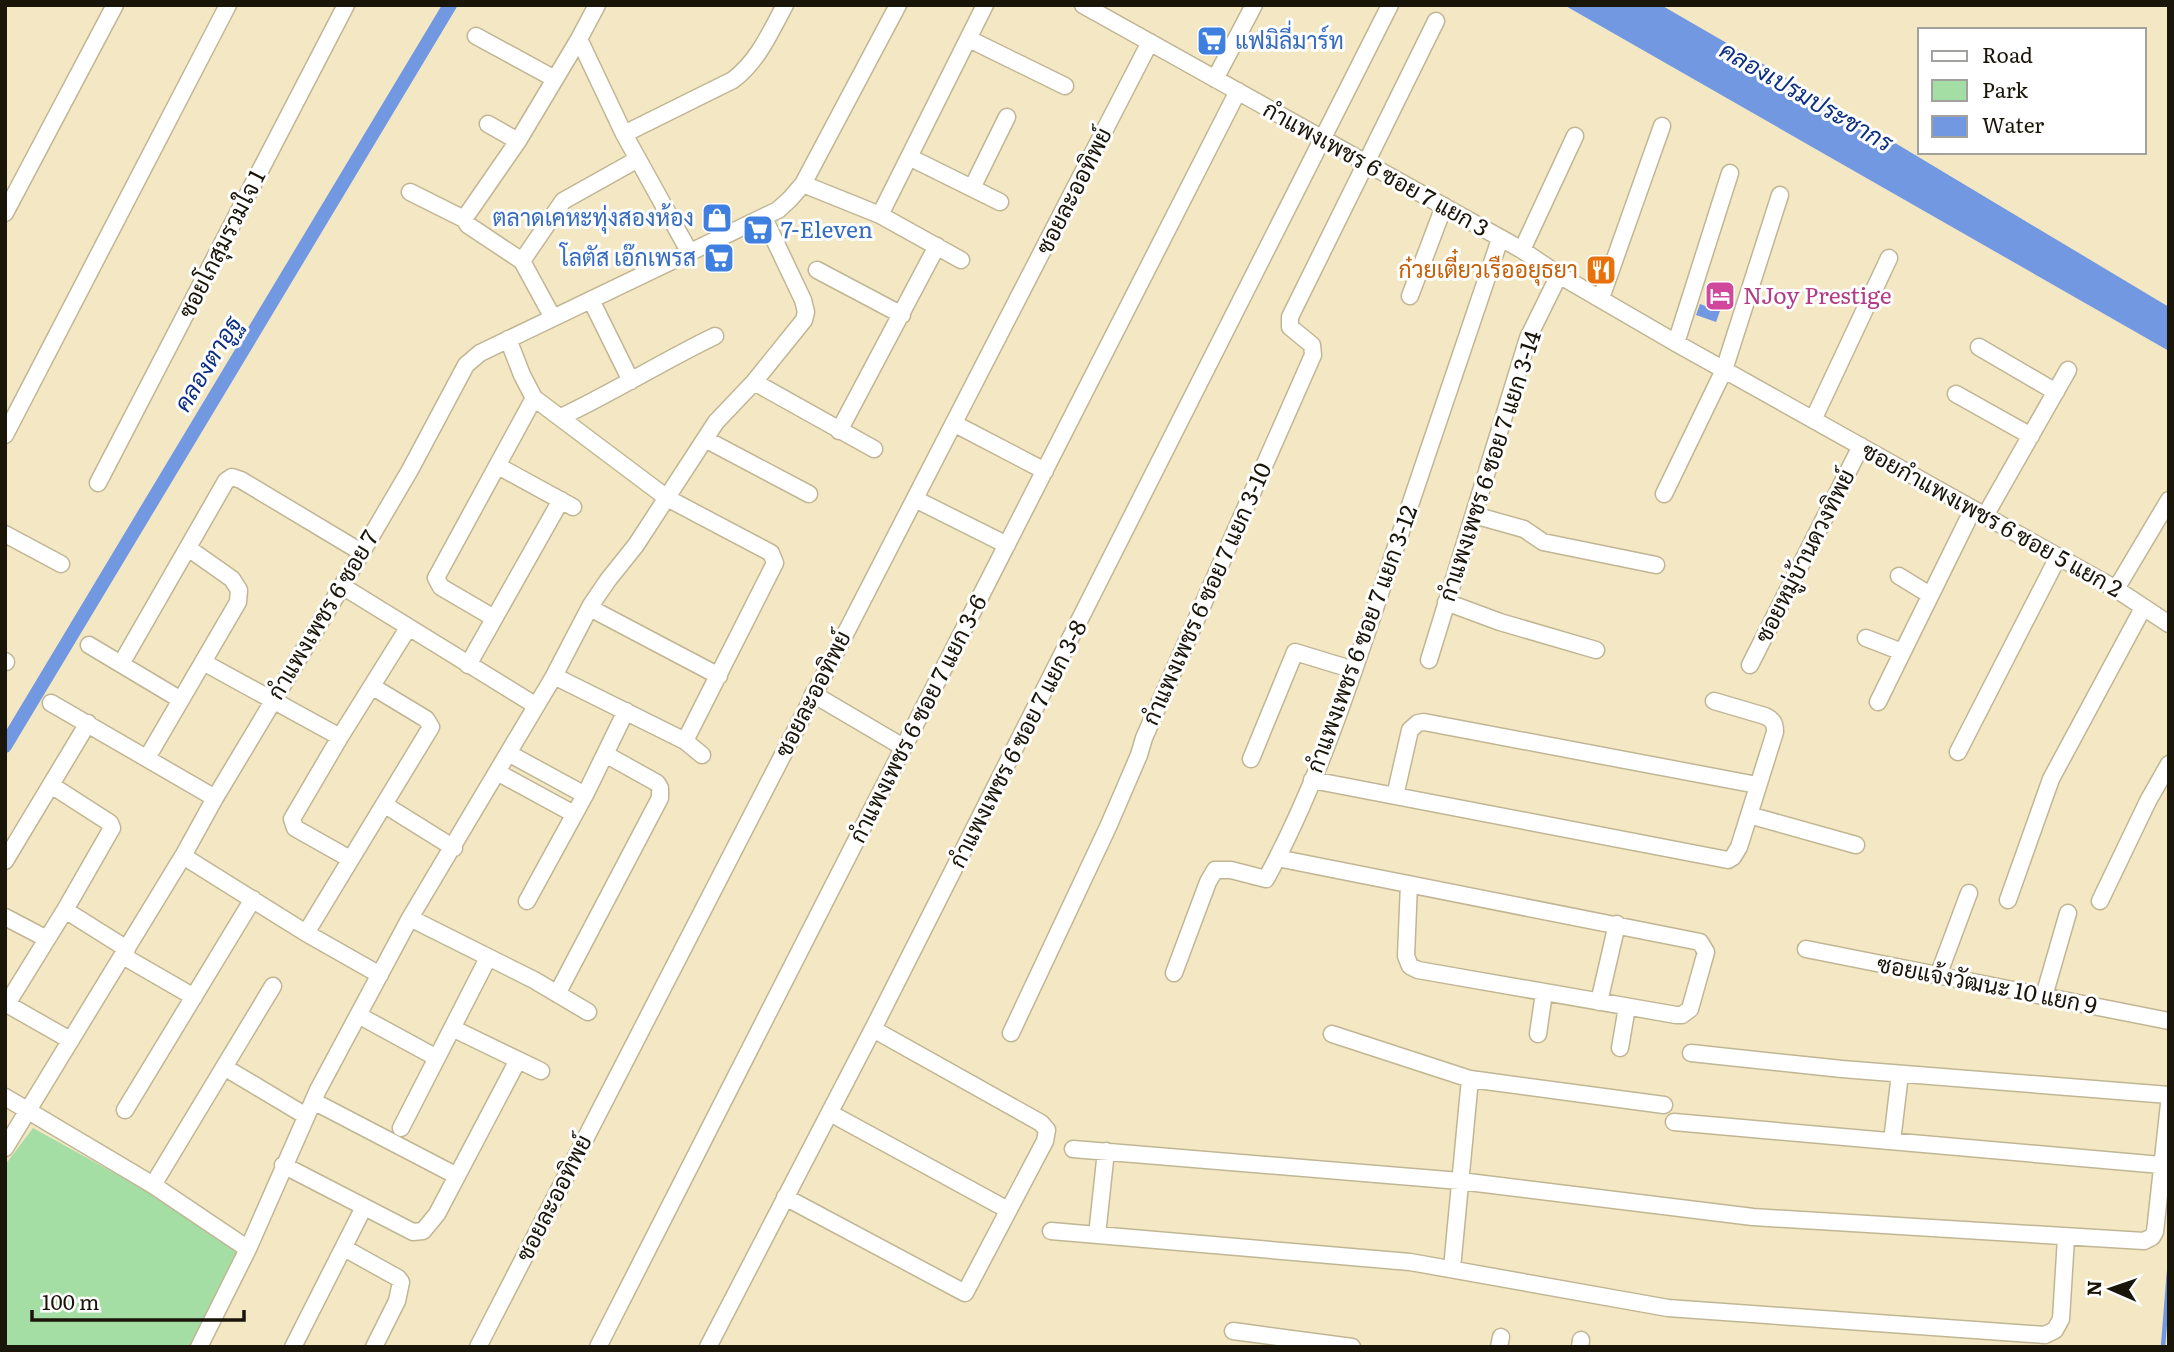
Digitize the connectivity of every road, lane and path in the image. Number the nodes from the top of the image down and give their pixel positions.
1 (114, 5) edge
2 (228, 5) edge
3 (346, 5) edge
4 (785, 5) edge
5 (898, 5) edge
6 (985, 5) edge
7 (1083, 5) edge
8 (1254, 5) edge
9 (1390, 5) edge
10 (591, 7) edge
11 (1436, 21) dead end
12 (476, 36) dead end
13 (579, 39) junction
14 (969, 39) junction
15 (1150, 42) junction
16 (555, 79) junction
17 (1215, 79) junction
18 (1066, 86) dead end
19 (1238, 91) junction
20 (1007, 117) dead end
21 (488, 124) dead end
22 (1662, 126) dead end
23 (624, 134) junction
24 (1575, 136) dead end
25 (1321, 138) junction
26 (518, 141) junction
27 (909, 157) junction
28 (638, 159) junction
29 (1366, 163) junction
30 (1730, 173) dead end
31 (803, 184) junction
32 (972, 188) junction
33 (410, 192) dead end
34 (1780, 195) dead end
35 (1000, 202) dead end
36 (1444, 206) junction
37 (5, 213) edge
38 (880, 215) junction
39 (764, 218) junction
40 (464, 219) junction
41 (1500, 239) junction
42 (937, 246) junction
43 (1522, 250) junction
44 (690, 253) junction
45 (1889, 258) dead end
46 (961, 260) dead end
47 (522, 261) junction
48 (817, 270) dead end
49 (1559, 275) junction
50 (1410, 296) dead end
51 (1601, 298) junction
52 (591, 300) junction
53 (902, 315) junction
54 (553, 318) junction
55 (715, 337) dead end
56 (508, 339) junction
57 (1676, 343) junction
58 (1979, 346) dead end
59 (1724, 370) junction
60 (2068, 370) dead end
61 (631, 381) junction
62 (754, 382) junction
63 (2056, 391) junction
64 (1956, 394) dead end
65 (534, 398) junction
66 (561, 416) junction
67 (1813, 420) junction
68 (955, 424) junction
69 (839, 431) junction
70 (5, 435) edge
71 (2031, 436) junction
72 (705, 439) junction
73 (1861, 446) junction
74 (874, 449) dead end
75 (498, 466) junction
76 (1045, 471) junction
77 (98, 483) dead end
78 (809, 494) dead end
79 (1664, 494) dead end
80 (667, 498) junction
81 (915, 499) junction
82 (2169, 500) edge
83 (1979, 513) junction
84 (1474, 515) junction
85 (5, 534) edge
86 (1007, 545) junction
87 (188, 548) junction
88 (361, 552) junction
89 (2058, 557) junction
90 (61, 564) dead end
91 (1656, 565) dead end
92 (1899, 576) dead end
93 (342, 586) junction
94 (2116, 589) junction
95 (1930, 595) junction
96 (1446, 602) junction
97 (590, 608) junction
98 (2143, 608) junction
99 (494, 618) junction
100 (2169, 624) edge
101 (408, 628) junction
102 (1866, 638) dead end
103 (89, 645) dead end
104 (1596, 650) dead end
105 (1902, 652) junction
106 (1429, 660) dead end
107 (203, 662) junction
108 (121, 664) junction
109 (468, 665) junction
110 (1750, 665) dead end
111 (1354, 670) junction
112 (554, 676) junction
113 (719, 676) junction
114 (373, 687) junction
115 (813, 694) junction
116 (181, 700) junction
117 (273, 701) junction
118 (1714, 701) dead end
119 (1878, 702) dead end
120 (51, 703) dead end
121 (535, 705) junction
122 (626, 711) junction
123 (88, 723) junction
124 (340, 737) junction
125 (685, 741) junction
126 (903, 747) junction
127 (1958, 752) dead end
128 (508, 753) junction
129 (605, 754) junction
130 (702, 755) dead end
131 (147, 758) junction
132 (1251, 759) dead end
133 (2169, 764) edge
134 (497, 772) junction
135 (1312, 780) junction
136 (51, 785) junction
137 (1757, 785) junction
138 (585, 795) junction
139 (1395, 796) junction
140 (215, 797) junction
141 (385, 805) junction
142 (574, 814) junction
143 (1749, 815) junction
144 (1856, 845) dead end
145 (454, 848) junction
146 (183, 856) junction
147 (1277, 858) junction
148 (350, 859) junction
149 (5, 860) edge
150 (1409, 884) junction
151 (1969, 892) dead end
152 (253, 899) junction
153 (2008, 900) dead end
154 (527, 901) dead end
155 (2100, 901) dead end
156 (65, 910) junction
157 (2068, 913) dead end
158 (5, 917) edge
159 (411, 918) junction
160 (1617, 924) junction
161 (306, 933) junction
162 (47, 939) junction
163 (1806, 948) dead end
164 (125, 953) junction
165 (488, 958) junction
166 (1174, 973) dead end
167 (380, 975) junction
168 (1938, 976) junction
169 (273, 986) dead end
170 (1544, 993) junction
171 (557, 994) junction
172 (2043, 996) junction
173 (194, 997) junction
174 (1599, 1002) junction
175 (6, 1004) edge
176 (1626, 1007) junction
177 (588, 1012) dead end
178 (358, 1015) junction
179 (2168, 1016) edge
180 (453, 1028) junction
181 (873, 1029) junction
182 (1011, 1034) dead end
183 (1332, 1034) dead end
184 (1538, 1034) dead end
185 (70, 1040) junction
186 (1619, 1048) dead end
187 (1691, 1053) dead end
188 (437, 1058) junction
189 (518, 1060) junction
190 (223, 1067) junction
191 (541, 1072) dead end
192 (1899, 1074) junction
193 (1470, 1079) junction
194 (2169, 1095) edge
195 (5, 1097) edge
196 (2169, 1104) edge
197 (1664, 1105) dead end
198 (309, 1108) junction
199 (125, 1110) dead end
200 (28, 1111) junction
201 (830, 1113) junction
202 (1674, 1122) dead end
203 (401, 1128) dead end
204 (1892, 1142) junction
205 (5, 1148) edge
206 (1073, 1149) dead end
207 (1105, 1151) junction
208 (283, 1165) junction
209 (2161, 1165) junction
210 (457, 1176) junction
211 (1460, 1181) junction
212 (153, 1185) junction
213 (785, 1197) junction
214 (364, 1207) junction
215 (1009, 1210) junction
216 (1051, 1231) dead end
217 (1097, 1235) junction
218 (2066, 1238) junction
219 (344, 1248) junction
220 (248, 1249) junction
221 (1452, 1268) junction
222 (1233, 1331) dead end
223 (199, 1347) edge
224 (293, 1347) edge
225 (374, 1347) edge
226 (478, 1347) edge
227 (598, 1347) edge
228 (708, 1347) edge
229 (1352, 1347) edge

1 - 37 street
2 - 70 street
3 - 77 street, ซอยโกสุมรวมใจ 1
4 - 23 street
5 - 31 street, กำแพงเพชร 6 ซอย 7
6 - 14 street
7 - 15 street, กำแพงเพชร 6 ซอย 7 แยก 3
8 - 17 street
9 - 25 street, กำแพงเพชร 6 ซอย 7 แยก 3-8
10 - 13 street
11 - 29 street
12 - 16 street
13 - 16 street
13 - 23 street
14 - 18 street
14 - 27 street
15 - 17 street, กำแพงเพชร 6 ซอย 7 แยก 3
15 - 68 street, ซอยละออทิพย์
16 - 26 street
17 - 19 street, กำแพงเพชร 6 ซอย 7 แยก 3
19 - 25 street, กำแพงเพชร 6 ซอย 7 แยก 3
19 - 76 street, กำแพงเพชร 6 ซอย 7 แยก 3-6
20 - 32 street
21 - 26 street
22 - 51 street
23 - 28 street
24 - 43 street
25 - 29 street, กำแพงเพชร 6 ซอย 7 แยก 3
25 - 181 street, กำแพงเพชร 6 ซอย 7 แยก 3-8
26 - 40 street
27 - 32 street
27 - 38 street
28 - 44 street
28 - 47 street
29 - 36 street, กำแพงเพชร 6 ซอย 7 แยก 3
29 - 182 street, กำแพงเพชร 6 ซอย 7 แยก 3-10
30 - 57 street
31 - 38 street
31 - 39 street, กำแพงเพชร 6 ซอย 7
32 - 35 street
33 - 40 street
34 - 59 street
36 - 41 street, กำแพงเพชร 6 ซอย 7 แยก 3
36 - 50 street
38 - 42 street
39 - 44 street, กำแพงเพชร 6 ซอย 7
39 - 62 street
40 - 47 street
41 - 43 street, กำแพงเพชร 6 ซอย 7 แยก 3
41 - 111 street, กำแพงเพชร 6 ซอย 7 แยก 3-12
42 - 46 street
42 - 53 street
43 - 49 street, กำแพงเพชร 6 ซอย 7 แยก 3
44 - 52 street, กำแพงเพชร 6 ซอย 7
45 - 67 street
47 - 54 street
48 - 53 street
49 - 51 street, กำแพงเพชร 6 ซอย 7 แยก 3
49 - 84 street, กำแพงเพชร 6 ซอย 7 แยก 3-14
51 - 57 street, กำแพงเพชร 6 ซอย 7 แยก 3
52 - 54 street, กำแพงเพชร 6 ซอย 7
52 - 61 street
53 - 69 street
54 - 56 street, กำแพงเพชร 6 ซอย 7
55 - 61 street
56 - 65 street
56 - 88 street, กำแพงเพชร 6 ซอย 7
57 - 59 street, กำแพงเพชร 6 ซอย 7 แยก 3
58 - 63 street
59 - 67 street, กำแพงเพชร 6 ซอย 7 แยก 3
59 - 79 street
60 - 63 street
61 - 66 street
62 - 69 street
62 - 72 street
63 - 71 street
64 - 71 street
65 - 66 street
65 - 75 street
66 - 80 street
67 - 73 street, ซอยกำแพงเพชร 6 ซอย 5 แยก 2
68 - 76 street
68 - 81 street, ซอยละออทิพย์
69 - 74 street
71 - 83 street
72 - 78 street
72 - 80 street
73 - 83 street, ซอยกำแพงเพชร 6 ซอย 5 แยก 2
73 - 110 street, ซอยหมู่บ้านดวงทิพย์
75 - 99 street
75 - 99 street
76 - 86 street, กำแพงเพชร 6 ซอย 7 แยก 3-6
80 - 97 street
80 - 113 street
81 - 86 street
81 - 115 street, ซอยละออทิพย์
82 - 94 street
83 - 89 street, ซอยกำแพงเพชร 6 ซอย 5 แยก 2
83 - 95 street
84 - 91 street
84 - 96 street, กำแพงเพชร 6 ซอย 7 แยก 3-14
85 - 90 street
86 - 126 street, กำแพงเพชร 6 ซอย 7 แยก 3-6
87 - 88 street
87 - 107 street
87 - 108 street
88 - 93 street, กำแพงเพชร 6 ซอย 7
89 - 94 street, ซอยกำแพงเพชร 6 ซอย 5 แยก 2
89 - 127 street
92 - 95 street
93 - 101 street
93 - 117 street, กำแพงเพชร 6 ซอย 7
94 - 98 street, ซอยกำแพงเพชร 6 ซอย 5 แยก 2
95 - 105 street
96 - 104 street
96 - 106 street, กำแพงเพชร 6 ซอย 7 แยก 3-14
97 - 112 street
97 - 113 street
98 - 100 street, ซอยกำแพงเพชร 6 ซอย 5 แยก 2
98 - 153 street
99 - 109 street
101 - 109 street
101 - 114 street
102 - 105 street
103 - 108 street
105 - 119 street
107 - 116 street
107 - 117 street
108 - 116 street
109 - 121 street
111 - 132 street
111 - 135 street, กำแพงเพชร 6 ซอย 7 แยก 3-12
112 - 121 street
112 - 122 street
113 - 125 street
114 - 124 street
114 - 141 street
115 - 126 street
115 - 226 street, ซอยละออทิพย์
116 - 131 street
117 - 124 street
117 - 140 street, กำแพงเพชร 6 ซอย 7
118 - 137 street
120 - 123 street
121 - 128 street
122 - 125 street
122 - 129 street
123 - 131 street
123 - 136 street
124 - 148 street
125 - 130 street
126 - 227 street, กำแพงเพชร 6 ซอย 7 แยก 3-6
128 - 134 street
128 - 138 street
129 - 138 street
129 - 171 street
131 - 140 street
133 - 155 street
134 - 142 street
134 - 145 street
135 - 139 street
135 - 147 street, กำแพงเพชร 6 ซอย 7 แยก 3-12
136 - 149 street
136 - 156 street
137 - 139 street
137 - 143 street
138 - 142 street
139 - 143 street
140 - 146 street, กำแพงเพชร 6 ซอย 7
141 - 145 street
141 - 148 street
142 - 154 street
143 - 144 street
145 - 159 street
146 - 152 street
146 - 164 street, กำแพงเพชร 6 ซอย 7
147 - 150 street
147 - 166 street, กำแพงเพชร 6 ซอย 7 แยก 3-12
148 - 161 street
150 - 160 street
150 - 170 street
151 - 168 street
152 - 161 street
152 - 173 street
156 - 162 street
156 - 164 street
157 - 172 street
158 - 162 street
159 - 165 street
159 - 167 street
160 - 174 street
160 - 176 street
161 - 167 street
162 - 175 street
163 - 168 street, ซอยแจ้งวัฒนะ 10 แยก 9
164 - 173 street
164 - 185 street, กำแพงเพชร 6 ซอย 7
165 - 171 street
165 - 180 street
167 - 178 street
168 - 172 street, ซอยแจ้งวัฒนะ 10 แยก 9
169 - 190 street
170 - 174 street
170 - 184 street
171 - 177 street
172 - 179 street, ซอยแจ้งวัฒนะ 10 แยก 9
173 - 199 street
174 - 176 street
175 - 185 street
176 - 186 street
178 - 188 street
178 - 198 street
180 - 188 street
180 - 189 street
181 - 201 street, กำแพงเพชร 6 ซอย 7 แยก 3-8
181 - 215 street
183 - 193 street
185 - 200 street, กำแพงเพชร 6 ซอย 7
187 - 192 street
188 - 203 street
189 - 191 street
189 - 210 street
190 - 198 street
190 - 212 street
192 - 194 street
192 - 204 street
193 - 197 street
193 - 211 street
195 - 200 street
196 - 209 street
198 - 208 street
198 - 210 street
200 - 205 street, กำแพงเพชร 6 ซอย 7
200 - 212 street
201 - 213 street, กำแพงเพชร 6 ซอย 7 แยก 3-8
201 - 215 street
202 - 204 street
204 - 209 street
206 - 207 street
207 - 211 street
207 - 217 street
208 - 214 street
208 - 220 street
209 - 218 street
210 - 214 street
211 - 218 street
211 - 221 street
212 - 220 street
213 - 215 street
213 - 228 street, กำแพงเพชร 6 ซอย 7 แยก 3-8
214 - 219 street
216 - 217 street
217 - 221 street
218 - 221 street
219 - 224 street
219 - 225 street
220 - 223 street
222 - 229 street

